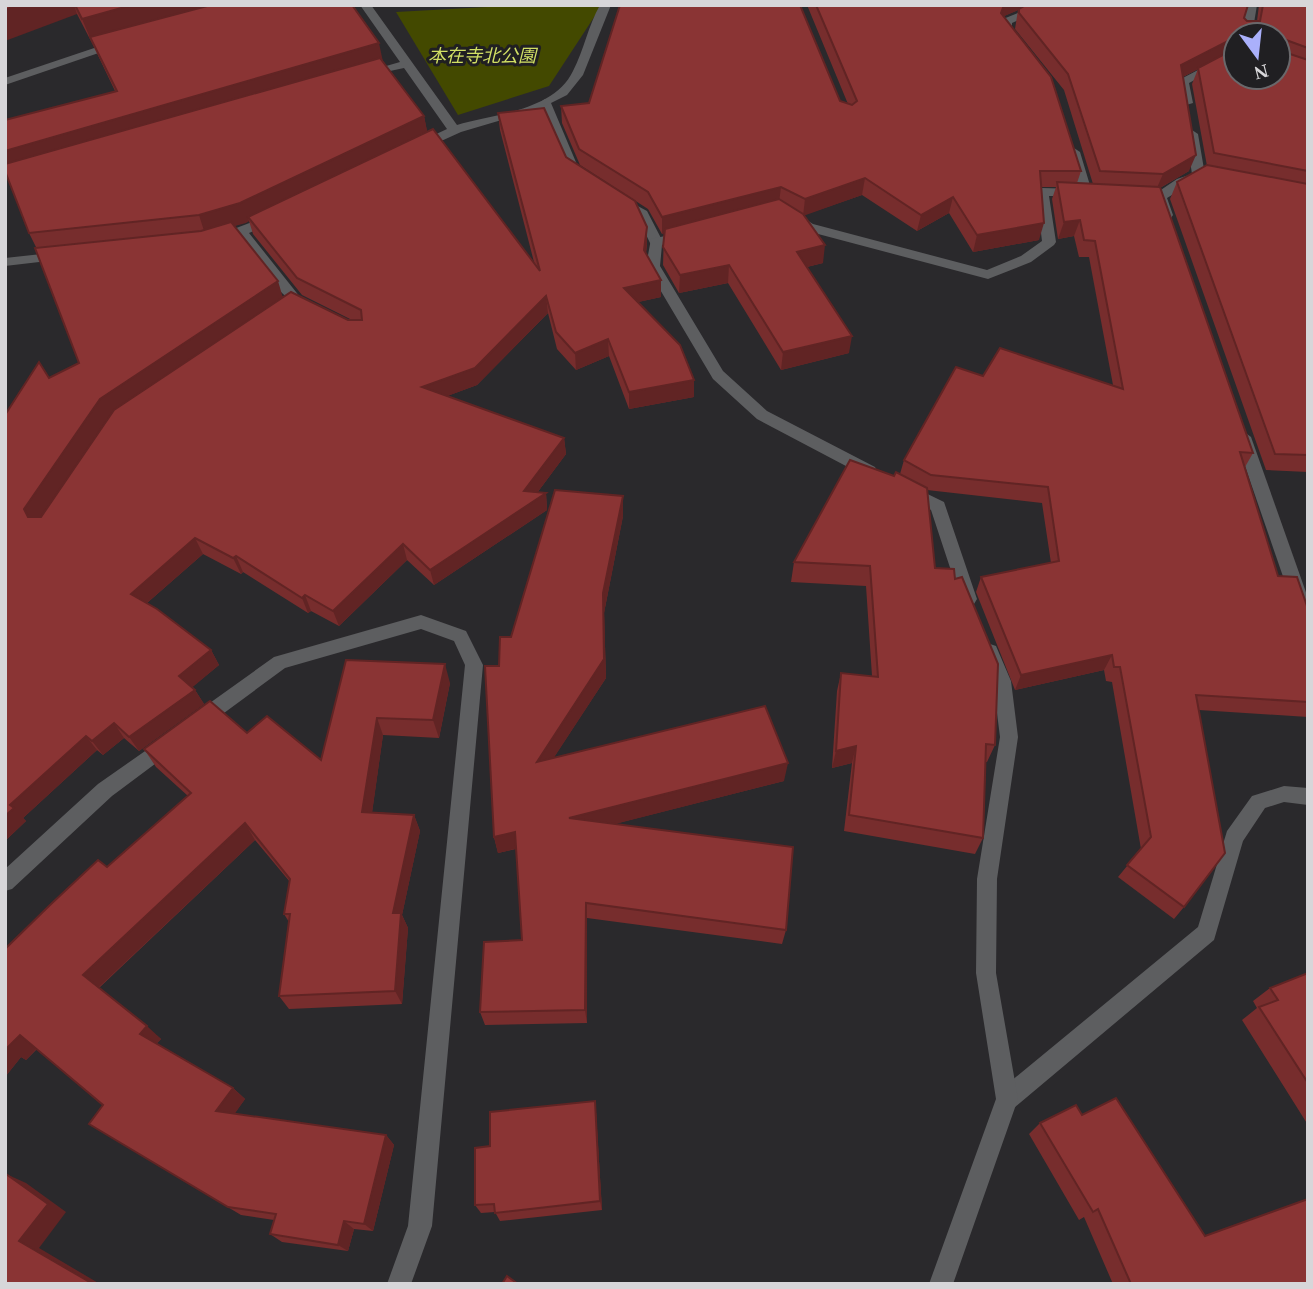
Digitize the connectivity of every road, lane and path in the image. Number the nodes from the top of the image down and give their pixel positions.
1 (365, 5) edge
2 (606, 5) edge
3 (1048, 5) edge
4 (125, 41) edge
5 (1023, 51) edge
6 (1222, 60) edge
7 (407, 63) junction
8 (353, 79) edge
9 (5, 82) edge
10 (545, 103) junction
11 (454, 130) junction
12 (1071, 141) edge
13 (407, 153) edge
14 (780, 210) edge
15 (288, 211) edge
16 (241, 232) junction
17 (696, 233) edge
18 (1173, 236) edge
19 (207, 241) edge
20 (656, 242) junction
21 (73, 255) edge
22 (5, 262) edge
23 (327, 316) edge
24 (1236, 416) edge
25 (1308, 623) edge
26 (1308, 797) edge
27 (5, 882) edge
28 (1007, 1099) junction
29 (400, 1284) edge
30 (941, 1284) edge

1 - 7 street
2 - 10 street
3 - 5 street
4 - 9 street
6 - 18 street
7 - 8 street
7 - 11 street
10 - 11 street
10 - 20 street
11 - 13 street
12 - 14 street
15 - 16 street
16 - 19 street
16 - 23 street
17 - 20 street
20 - 28 street
21 - 22 street
24 - 25 street
26 - 28 street
27 - 29 street
28 - 30 street

